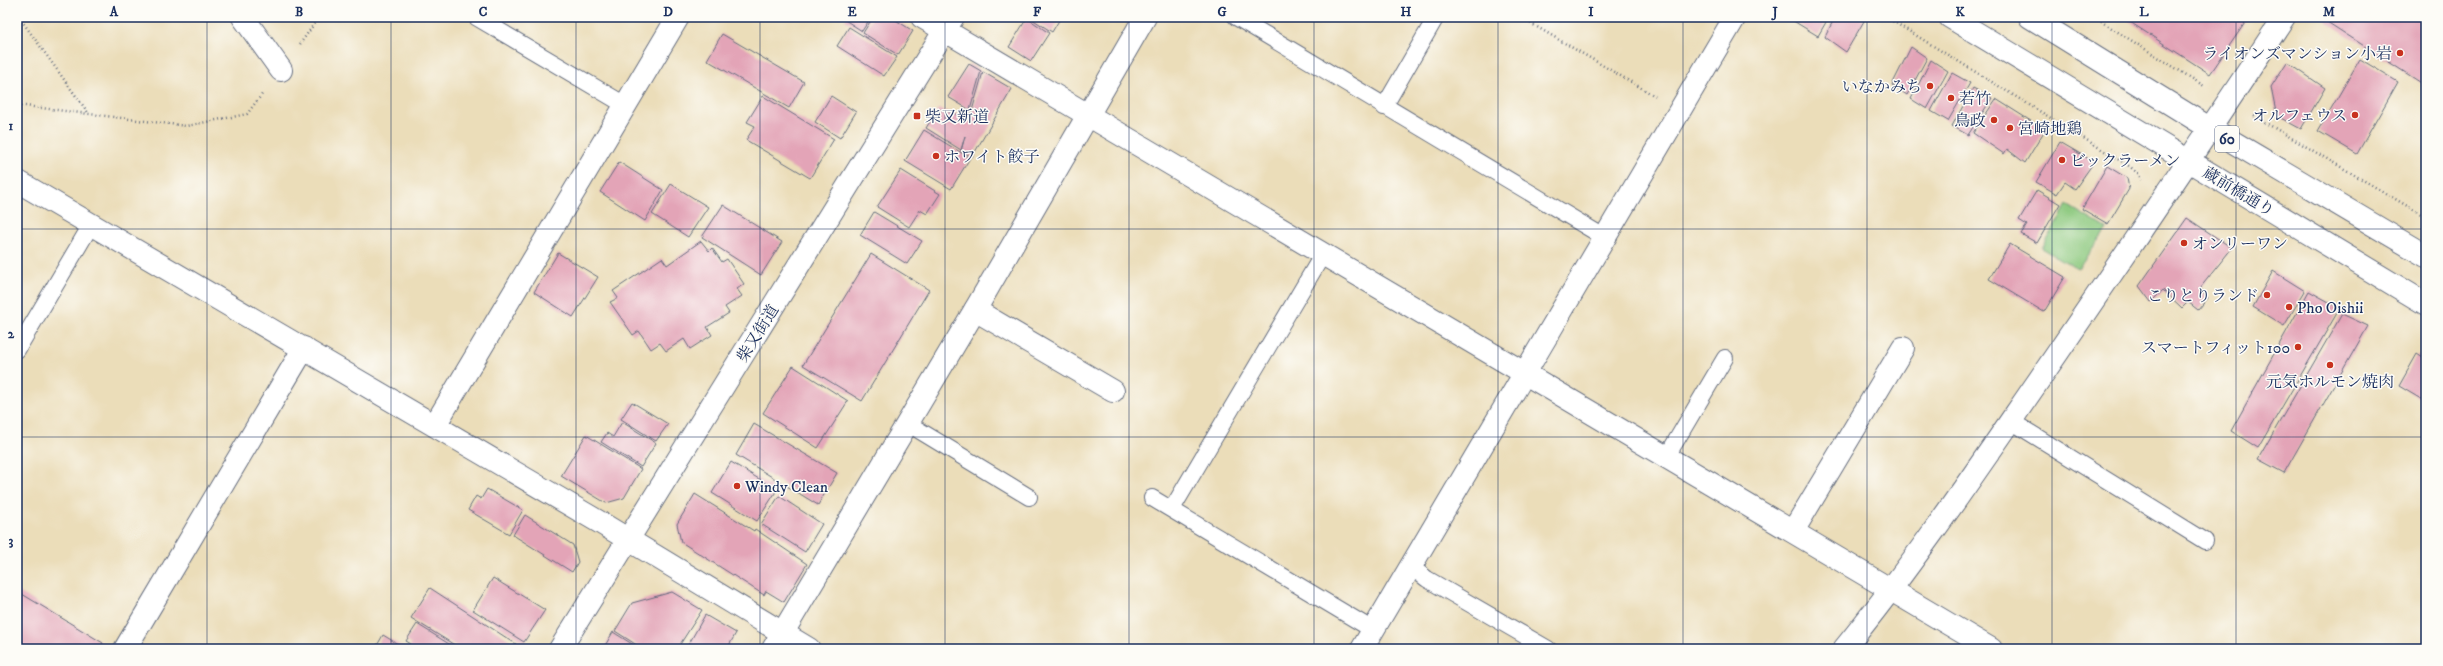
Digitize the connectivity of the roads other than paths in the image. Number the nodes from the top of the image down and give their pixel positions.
1 (243, 17) edge
2 (476, 17) edge
3 (678, 17) edge
4 (922, 17) edge
5 (1145, 17) edge
6 (1236, 17) edge
7 (1436, 17) edge
8 (1735, 17) edge
9 (1950, 17) edge
10 (2030, 17) edge
11 (2284, 17) edge
12 (949, 24) edge
13 (281, 70) road end
14 (625, 105) junction
15 (1384, 107) junction
16 (1088, 114) junction
17 (2210, 129) junction
18 (2190, 161) junction
19 (17, 181) edge
20 (91, 224) junction
21 (1604, 237) junction
22 (1324, 254) junction
23 (2426, 256) edge
24 (2426, 304) edge
25 (975, 310) junction
26 (304, 348) junction
27 (1903, 348) dead end
28 (17, 350) edge
29 (1725, 358) dead end
30 (1524, 373) junction
31 (1113, 391) dead end
32 (2011, 421) junction
33 (907, 423) junction
34 (435, 425) junction
35 (1667, 456) junction
36 (1029, 497) dead end
37 (1152, 498) dead end
38 (1172, 509) junction
39 (1793, 531) junction
40 (629, 539) junction
41 (2205, 541) dead end
42 (1410, 566) junction
43 (1892, 590) junction
44 (1373, 630) junction
45 (777, 641) edge
46 (125, 649) edge
47 (560, 649) edge
48 (809, 649) edge
49 (1362, 649) edge
50 (1548, 649) edge
51 (1844, 649) edge
52 (1991, 649) edge

1 - 13 street
2 - 14 lane
3 - 14 street
4 - 12 street
5 - 16 street
6 - 15 lane
7 - 15 lane
8 - 21 street
9 - 18 street, 蔵前橋通り / 60
10 - 17 street, 60
11 - 17 street
12 - 16 street
12 - 40 street, 柴又街道
14 - 34 street
15 - 21 lane
16 - 22 street
16 - 25 street
17 - 18 street
17 - 23 street, 60
18 - 24 street, 蔵前橋通り / 60
18 - 32 street
19 - 20 street
20 - 26 street
20 - 28 lane
21 - 30 street
22 - 30 street
22 - 38 lane
25 - 31 street
25 - 33 street
26 - 34 street
26 - 46 street
27 - 39 street
29 - 35 lane
30 - 35 street
30 - 42 street
32 - 41 lane
32 - 43 street
33 - 36 lane
33 - 45 street
34 - 40 street
35 - 39 street
37 - 38 lane
38 - 44 lane
39 - 43 street
40 - 45 street
40 - 47 street, 柴又街道
42 - 44 street
42 - 50 lane
43 - 51 street
43 - 52 street
44 - 49 street
45 - 48 street

